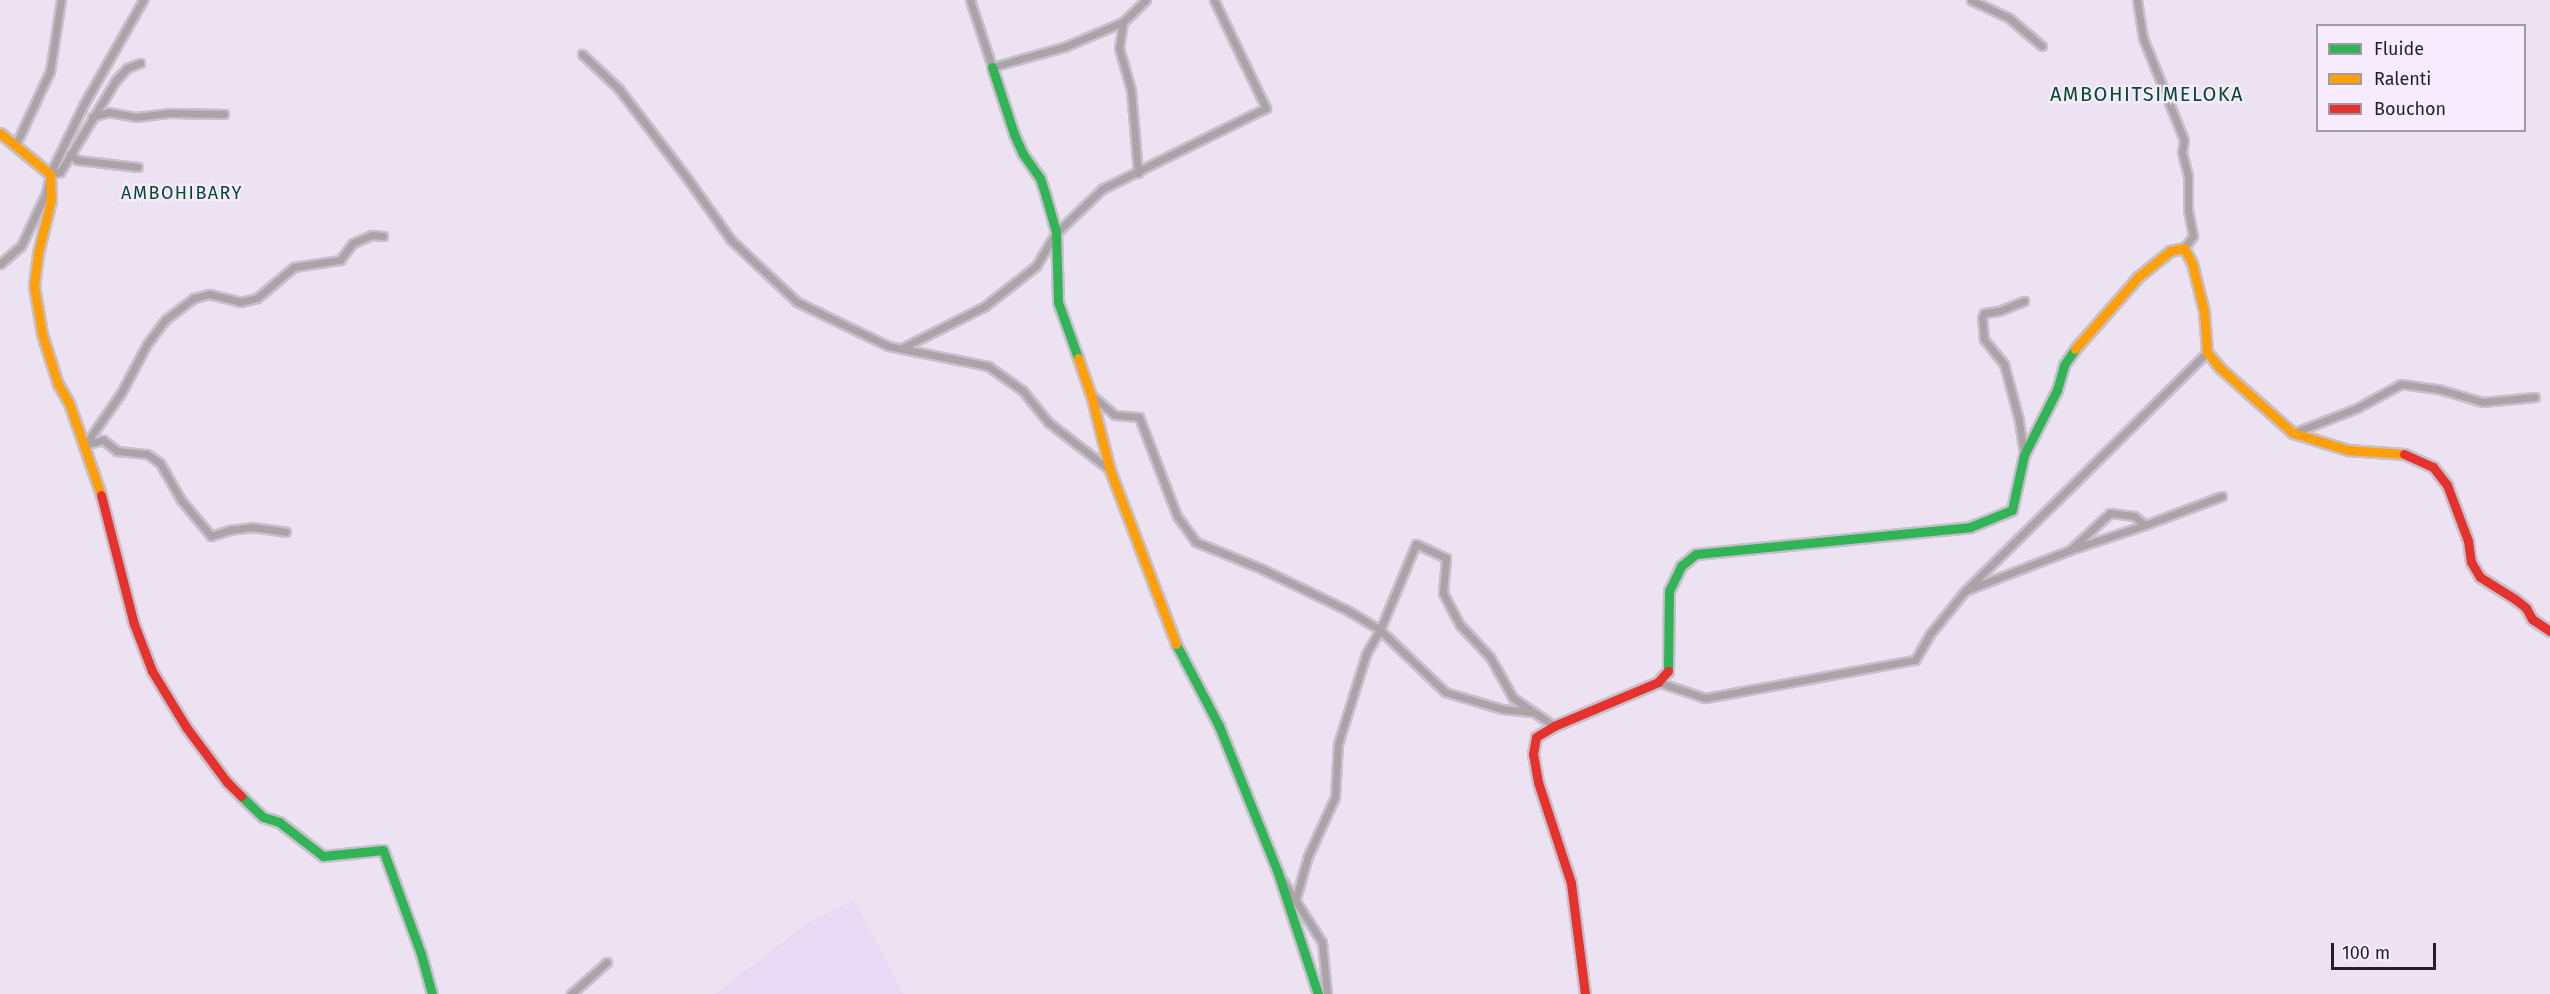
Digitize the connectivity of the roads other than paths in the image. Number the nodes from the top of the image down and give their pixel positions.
1 (61, 0) edge
2 (142, 0) edge
3 (970, 0) edge
4 (1146, 0) edge
5 (1214, 0) edge
6 (1971, 0) edge
7 (2137, 0) edge
8 (1123, 22) junction
9 (2042, 46) dead end
10 (582, 54) dead end
11 (140, 63) dead end
12 (992, 66) junction
13 (224, 114) dead end
14 (92, 117) junction
15 (0, 133) edge
16 (16, 144) junction
17 (70, 154) junction
18 (138, 167) dead end
19 (1138, 173) junction
20 (51, 174) junction
21 (1056, 233) junction
22 (382, 236) dead end
23 (2184, 249) junction
24 (0, 264) edge
25 (2024, 301) dead end
26 (902, 348) junction
27 (2207, 352) junction
28 (1091, 395) junction
29 (2535, 397) dead end
30 (2293, 433) junction
31 (85, 445) junction
32 (2024, 455) junction
33 (1110, 470) junction
34 (2222, 496) dead end
35 (2145, 525) junction
36 (286, 532) dead end
37 (2070, 550) junction
38 (1965, 591) junction
39 (1380, 630) junction
40 (2550, 632) edge
41 (1658, 682) junction
42 (1531, 712) junction
43 (1554, 726) junction
44 (1278, 873) junction
45 (1296, 898) junction
46 (607, 962) dead end
47 (432, 994) edge
48 (571, 994) edge
49 (1318, 994) edge
50 (1327, 994) edge
51 (1586, 994) edge

1 - 16 street
2 - 20 street
3 - 12 street
4 - 8 street
5 - 19 street
6 - 9 street
7 - 23 street
8 - 12 street
8 - 19 street
10 - 26 street
11 - 14 street
12 - 21 street
13 - 14 street
14 - 17 street
15 - 16 street
16 - 20 street
17 - 18 street
17 - 20 street
19 - 21 street
20 - 24 street
20 - 31 street
21 - 26 street
21 - 28 street
22 - 31 street
23 - 27 street
23 - 32 street
25 - 32 street
26 - 33 street
27 - 30 street
27 - 38 street
28 - 33 street
28 - 39 street
29 - 30 street
30 - 40 street
31 - 36 street
31 - 47 street
32 - 41 street
33 - 44 street
34 - 35 street
35 - 37 street
35 - 37 street
37 - 38 street
38 - 41 street
39 - 42 street
39 - 42 street
39 - 45 street
41 - 43 street
42 - 43 street
43 - 51 street
44 - 45 street
44 - 49 street
45 - 50 street
46 - 48 street

